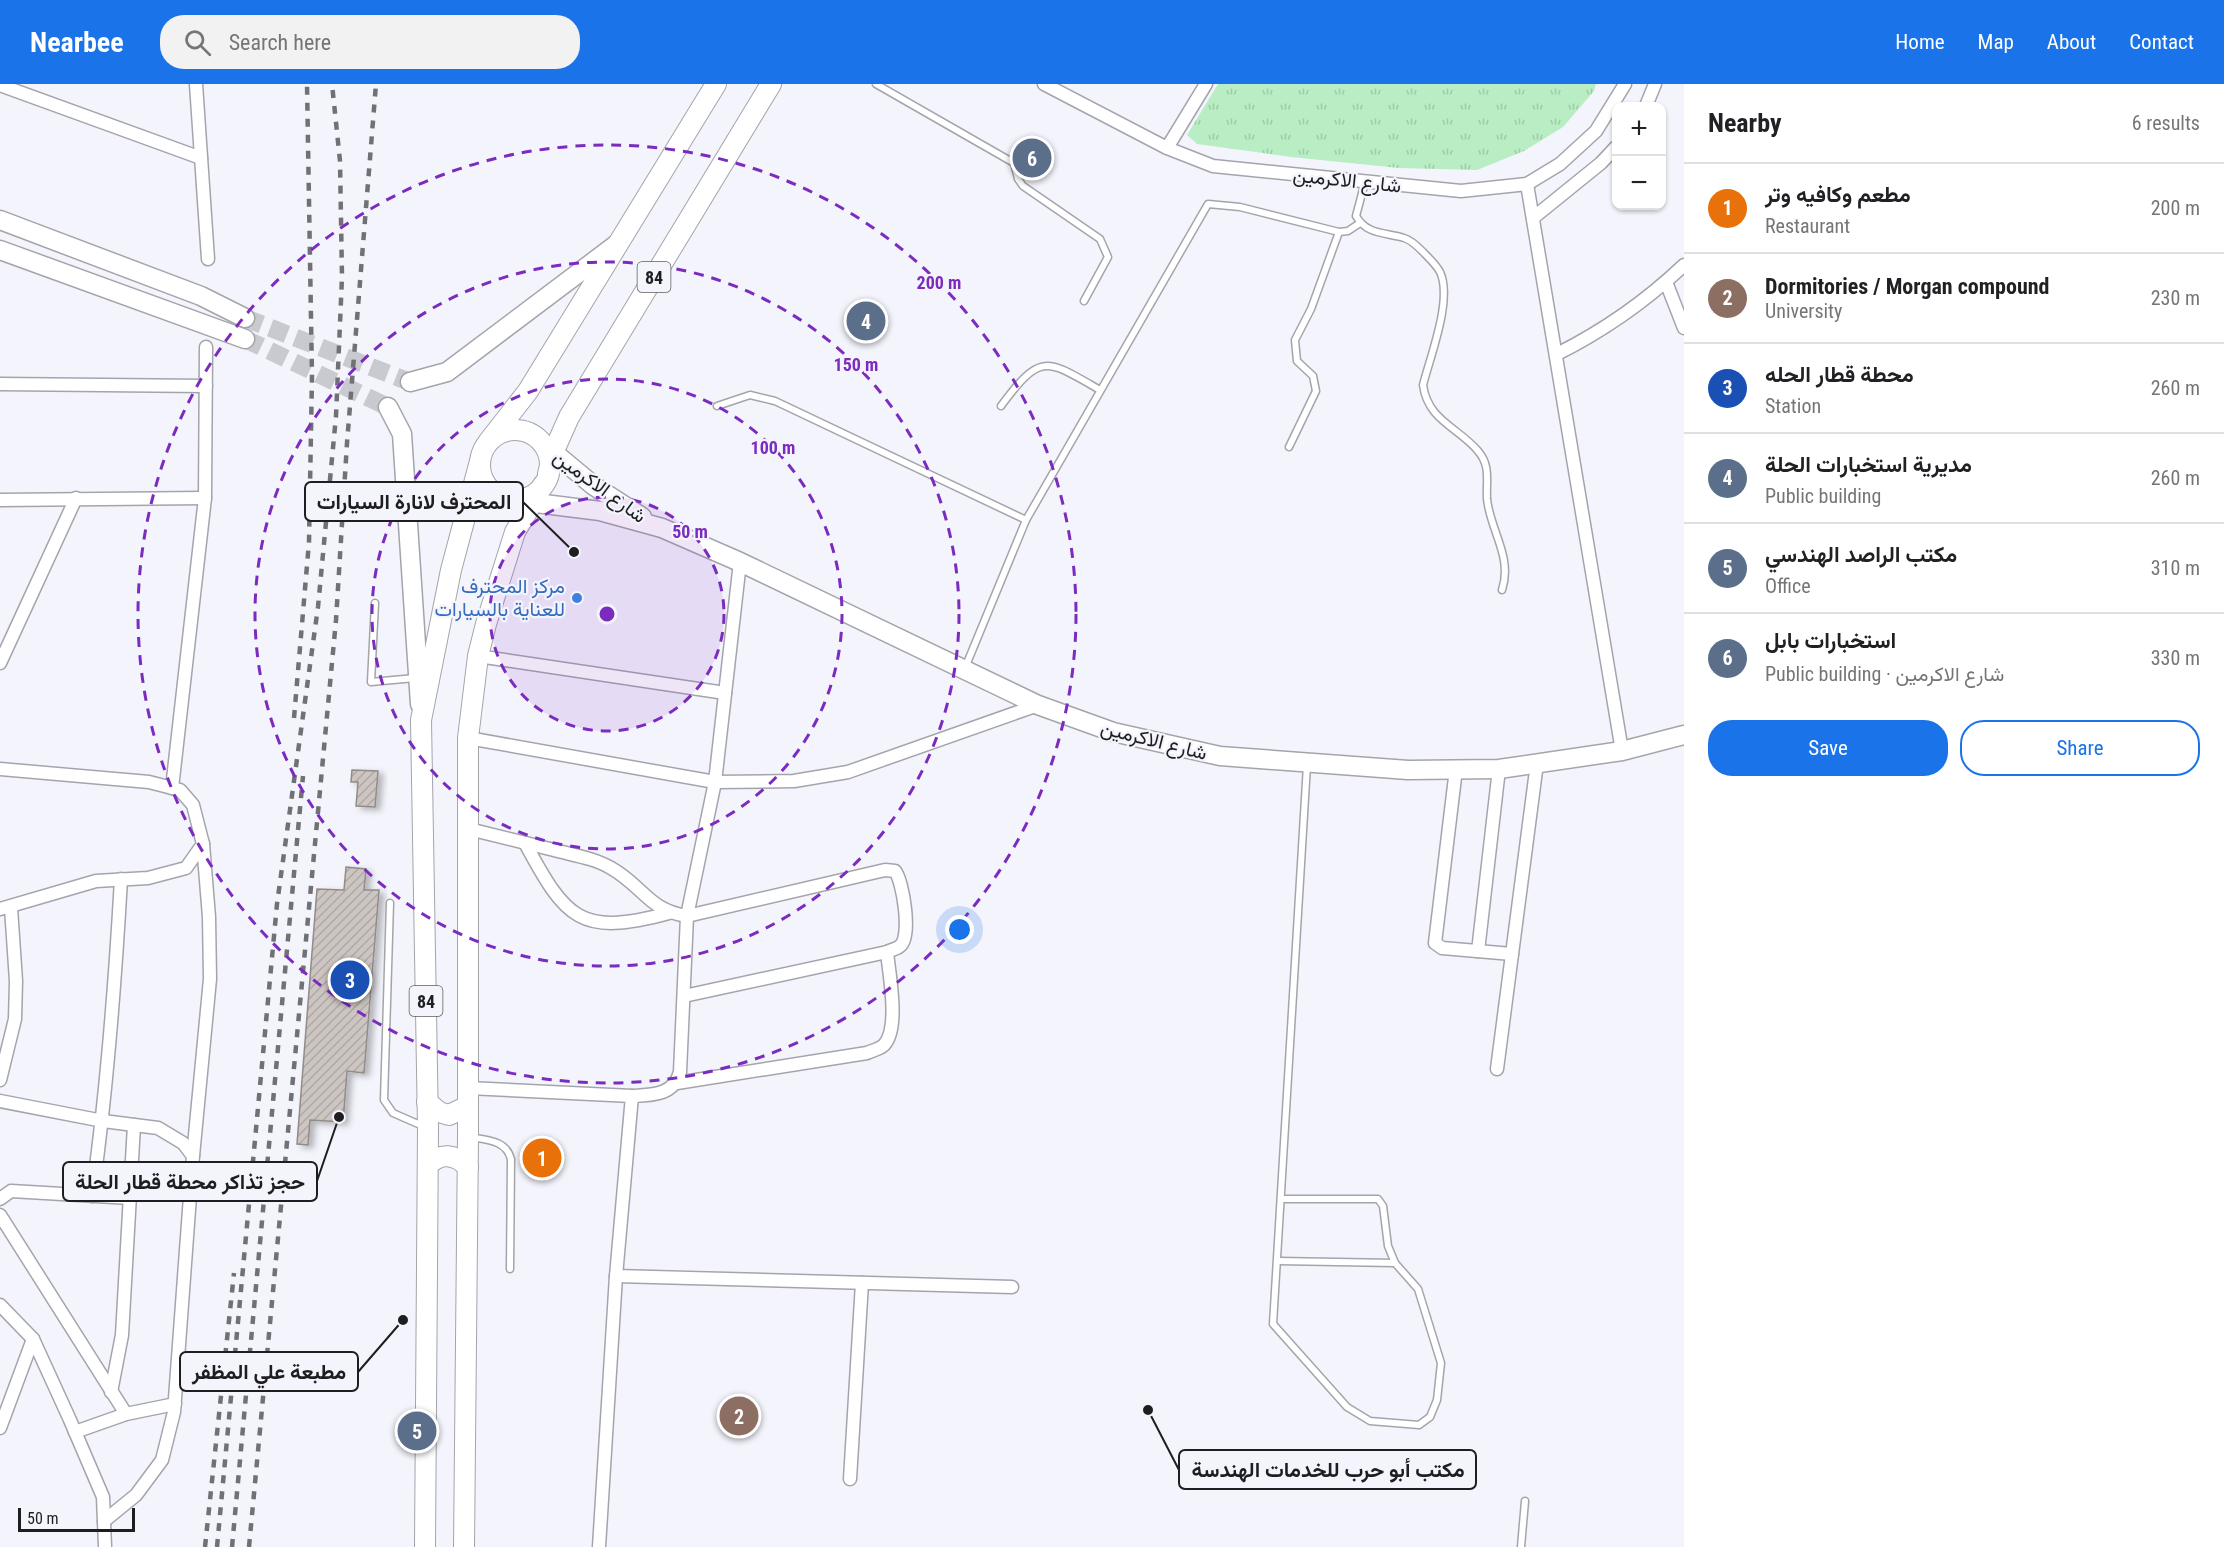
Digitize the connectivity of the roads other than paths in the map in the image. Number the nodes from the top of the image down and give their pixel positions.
1 (196, 84) edge
2 (716, 84) edge
3 (771, 84) edge
4 (876, 84) edge
5 (1044, 84) edge
6 (1206, 84) edge
7 (1624, 84) edge
8 (1655, 84) edge
9 (0, 85) edge
10 (1648, 102) edge
11 (1167, 148) junction
12 (1612, 152) edge
13 (201, 158) junction
14 (1365, 182) junction
15 (1527, 184) junction
16 (1533, 218) junction
17 (0, 220) edge
18 (1360, 223) junction
19 (1338, 232) junction
20 (618, 243) junction
21 (0, 250) edge
22 (208, 259) dead end
23 (1684, 265) edge
24 (1666, 282) junction
25 (1084, 301) dead end
26 (245, 318) tunnel mouth
27 (1684, 327) edge
28 (245, 339) tunnel mouth
29 (206, 346) dead end
30 (1557, 354) junction
31 (410, 382) tunnel mouth
32 (0, 384) edge
33 (206, 386) junction
34 (1100, 390) junction
35 (717, 406) dead end
36 (1001, 406) dead end
37 (388, 407) tunnel mouth
38 (489, 441) junction
39 (546, 447) junction
40 (1289, 447) dead end
41 (480, 461) junction
42 (546, 480) junction
43 (75, 498) junction
44 (205, 498) junction
45 (0, 500) edge
46 (512, 500) junction
47 (532, 502) junction
48 (1026, 520) junction
49 (662, 528) junction
50 (740, 562) junction
51 (1502, 590) dead end
52 (375, 603) dead end
53 (478, 656) junction
54 (0, 663) edge
55 (965, 668) junction
56 (418, 678) junction
57 (725, 693) junction
58 (1038, 705) junction
59 (421, 720) junction
60 (1684, 735) edge
61 (468, 738) junction
62 (1622, 751) junction
63 (1537, 763) junction
64 (1307, 765) junction
65 (0, 769) edge
66 (1499, 769) junction
67 (1456, 770) junction
68 (715, 782) junction
69 (172, 788) junction
70 (469, 829) junction
71 (525, 843) junction
72 (203, 844) junction
73 (122, 879) junction
74 (390, 903) dead end
75 (6, 909) edge
76 (669, 913) junction
77 (687, 916) junction
78 (14, 938) junction
79 (0, 940) edge
80 (1478, 951) junction
81 (886, 952) junction
82 (1512, 954) junction
83 (684, 996) junction
84 (1497, 1069) dead end
85 (0, 1080) edge
86 (677, 1083) junction
87 (632, 1096) junction
88 (468, 1097) junction
89 (0, 1101) edge
90 (428, 1102) junction
91 (103, 1121) junction
92 (134, 1125) junction
93 (428, 1128) junction
94 (468, 1137) junction
95 (193, 1156) junction
96 (428, 1165) junction
97 (468, 1167) junction
98 (92, 1196) junction
99 (130, 1198) junction
100 (0, 1199) edge
101 (1282, 1199) junction
102 (0, 1215) edge
103 (1278, 1261) junction
104 (1395, 1263) junction
105 (510, 1269) dead end
106 (616, 1276) junction
107 (862, 1283) junction
108 (1012, 1287) dead end
109 (0, 1305) edge
110 (33, 1339) junction
111 (111, 1392) junction
112 (175, 1404) junction
113 (126, 1414) junction
114 (0, 1428) edge
115 (75, 1431) junction
116 (850, 1479) dead end
117 (1525, 1501) dead end
118 (104, 1521) junction
119 (105, 1547) edge
120 (425, 1547) edge
121 (464, 1547) edge
122 (599, 1547) edge
123 (1521, 1547) edge

1 - 13 street
2 - 20 main road, 84
3 - 39 main road, 84
4 - 25 lane
5 - 11 street, شارع الاكرمين
6 - 11 street
7 - 15 street, شارع الاكرمين
8 - 10 street
9 - 13 street
11 - 14 street, شارع الاكرمين
12 - 16 street
13 - 22 street
14 - 15 street, شارع الاكرمين
14 - 18 lane
15 - 16 street
16 - 30 street
17 - 26 street
18 - 19 lane
18 - 51 lane
19 - 34 lane
19 - 40 lane
20 - 31 street
20 - 38 main road, 84
21 - 28 street
23 - 24 street
24 - 27 street
24 - 30 street
29 - 33 street
30 - 62 street
32 - 33 street
33 - 44 street
34 - 36 lane
34 - 48 lane
35 - 48 lane
37 - 56 street
38 - 39 main road
38 - 41 main road, 84
39 - 42 main road, 84
39 - 49 street, شارع الاكرمين
41 - 46 main road
41 - 59 main road, 84
42 - 46 main road
42 - 47 main road, 84
43 - 44 street
43 - 45 street
43 - 54 street
44 - 69 street
46 - 47 street, شارع الاكرمين
47 - 49 street, شارع الاكرمين
47 - 53 main road, 84
48 - 55 lane
49 - 50 street, شارع الاكرمين
50 - 55 street, شارع الاكرمين
50 - 57 street
52 - 56 lane
53 - 57 street
53 - 61 main road, 84
55 - 58 street, شارع الاكرمين
56 - 59 street
57 - 68 street
58 - 64 street, شارع الاكرمين
58 - 68 street
59 - 90 main road, 84
60 - 62 street, شارع الاكرمين
61 - 68 street
61 - 70 main road, 84
62 - 63 street, شارع الاكرمين
63 - 66 street, شارع الاكرمين
63 - 82 street
64 - 67 street, شارع الاكرمين
64 - 101 lane
65 - 69 street
66 - 67 street, شارع الاكرمين
66 - 80 street
67 - 80 street
68 - 77 street
69 - 72 street
70 - 71 street
70 - 88 main road, 84
71 - 76 street
71 - 76 street
72 - 73 street
72 - 95 street
73 - 75 street
73 - 91 street
74 - 93 lane
75 - 78 street
76 - 77 street
77 - 81 street
77 - 83 street
78 - 79 street
78 - 85 street
80 - 82 street
81 - 83 street
81 - 86 street
82 - 84 street
83 - 86 street
86 - 87 street
87 - 88 street
87 - 106 street
88 - 90 main road
88 - 94 main road, 84
89 - 91 street
90 - 93 main road, 84
91 - 92 street
91 - 98 street
92 - 95 street
92 - 99 street
93 - 96 main road, 84
94 - 97 main road, 84
94 - 105 lane
95 - 112 street
96 - 97 main road
96 - 120 main road, 84
97 - 121 main road, 84
98 - 99 street
98 - 100 street
99 - 111 street
101 - 103 lane
101 - 104 lane
102 - 111 street
103 - 104 lane
103 - 104 lane
106 - 107 street
106 - 122 street
107 - 108 street
107 - 116 street
109 - 110 street
110 - 114 street
110 - 115 street
111 - 113 street
112 - 113 street
112 - 118 street
113 - 115 street
115 - 118 street
117 - 123 lane
118 - 119 street

